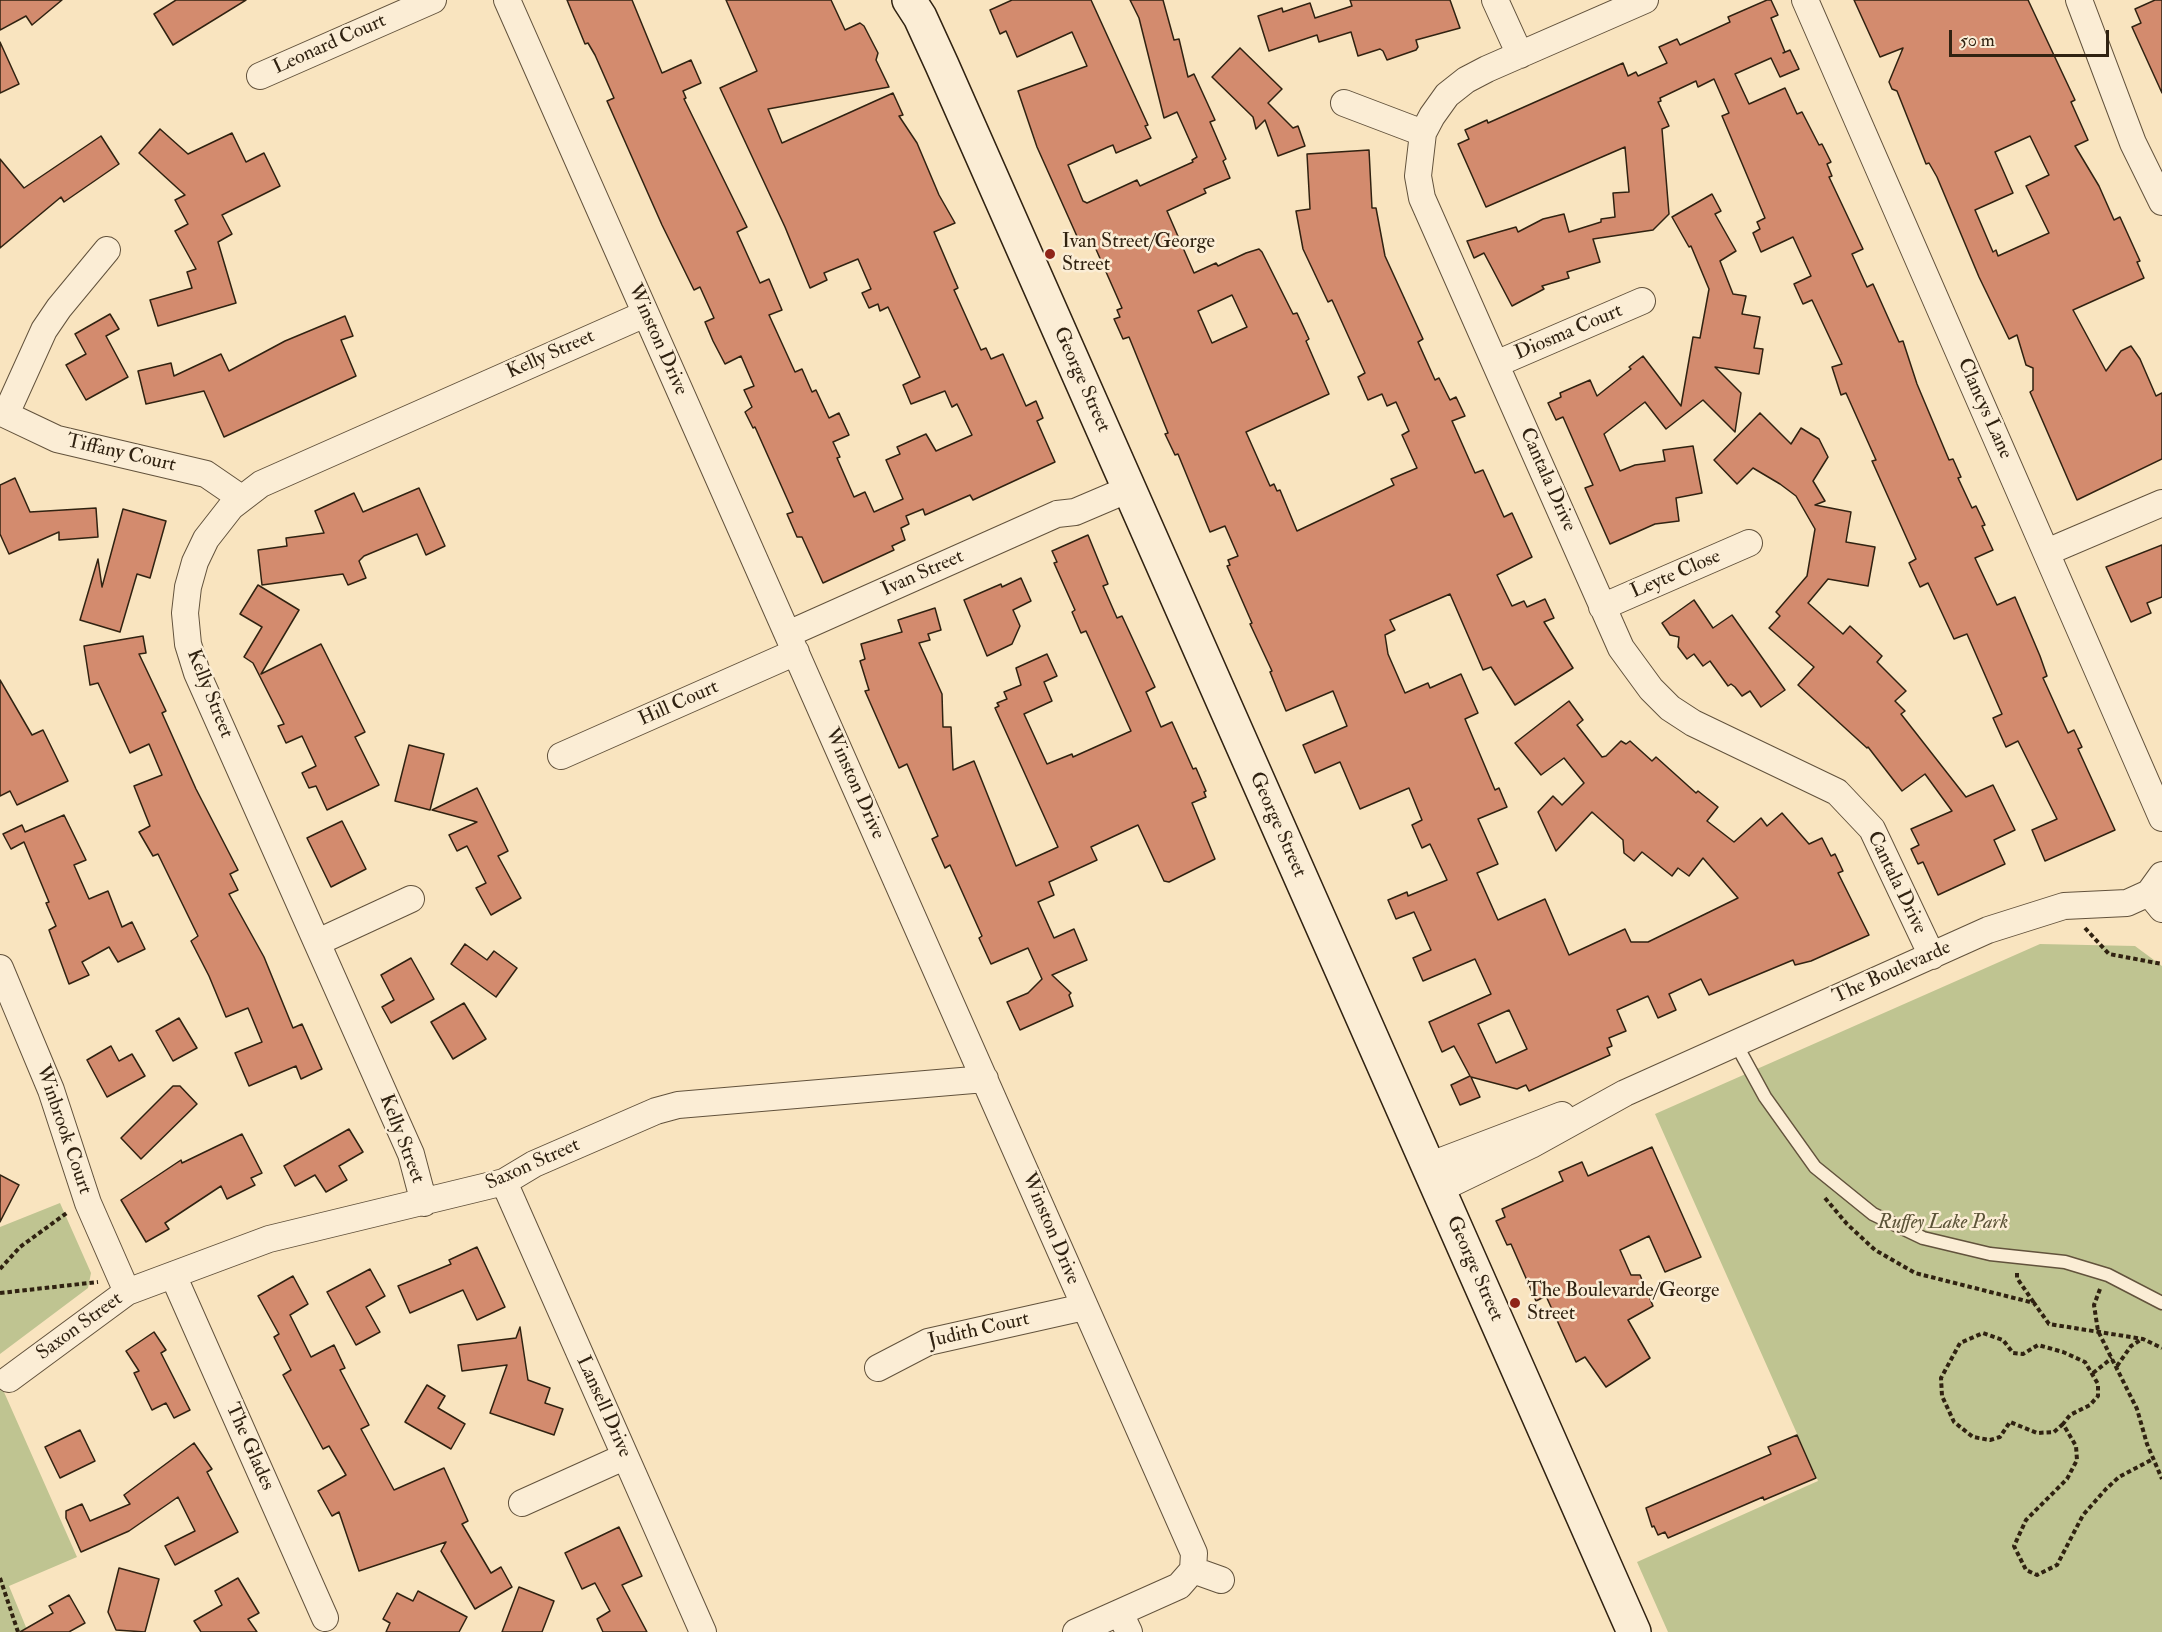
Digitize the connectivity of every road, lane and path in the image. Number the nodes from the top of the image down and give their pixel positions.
1 (433, 0) edge
2 (507, 0) edge
3 (1495, 0) edge
4 (1645, 0) edge
5 (1805, 0) edge
6 (2079, 0) edge
7 (915, 6) edge
8 (1520, 55) junction
9 (260, 76) dead end
10 (1344, 103) dead end
11 (1423, 133) junction
12 (2162, 202) edge
13 (108, 250) dead end
14 (1642, 301) dead end
15 (645, 314) junction
16 (1496, 364) junction
17 (3, 413) edge
18 (1126, 482) junction
19 (241, 498) junction
20 (2162, 503) edge
21 (1749, 543) dead end
22 (2047, 552) junction
23 (1602, 607) junction
24 (792, 643) junction
25 (561, 756) dead end
26 (2162, 818) edge
27 (2158, 892) edge
28 (411, 899) dead end
29 (2064, 906) junction
30 (318, 942) junction
31 (1932, 956) junction
32 (2162, 964) edge
33 (0, 968) edge
34 (1736, 1044) junction
35 (985, 1079) junction
36 (1433, 1178) junction
37 (504, 1182) junction
38 (424, 1203) junction
39 (68, 1212) dead end
40 (2019, 1257) junction
41 (0, 1269) edge
42 (173, 1275) junction
43 (2108, 1275) junction
44 (98, 1282) dead end
45 (127, 1292) junction
46 (0, 1293) edge
47 (2034, 1303) dead end
48 (2162, 1303) edge
49 (1084, 1307) junction
50 (2143, 1339) dead end
51 (2112, 1358) junction
52 (2117, 1367) junction
53 (878, 1368) dead end
54 (2093, 1372) junction
55 (9, 1379) dead end
56 (2063, 1424) junction
57 (624, 1457) junction
58 (2153, 1459) junction
59 (2162, 1479) edge
60 (522, 1503) dead end
61 (1193, 1570) junction
62 (0, 1578) edge
63 (1221, 1580) dead end
64 (326, 1618) dead end
65 (1125, 1622) edge
66 (18, 1632) edge
67 (703, 1632) edge
68 (1076, 1632) edge
69 (1634, 1632) edge

1 - 9 street, Leonard Court
2 - 15 street, Winston Drive
3 - 8 street
4 - 8 street, Cantala Drive
5 - 22 street, Clancys Lane
6 - 12 street
7 - 18 main road, George Street
8 - 11 street, Cantala Drive
10 - 11 street
11 - 16 street, Cantala Drive
13 - 17 street
14 - 16 street, Diosma Court
15 - 19 street, Kelly Street
15 - 24 street, Winston Drive
16 - 23 street, Cantala Drive
17 - 19 street, Tiffany Court
18 - 24 street, Ivan Street
18 - 36 main road, George Street
19 - 30 street, Kelly Street
20 - 22 street
21 - 23 street, Leyte Close
22 - 26 street, Clancys Lane
23 - 31 street, Cantala Drive
24 - 25 street, Hill Court
24 - 35 street, Winston Drive
27 - 29 street, The Boulevarde
28 - 30 street
29 - 31 street, The Boulevarde
29 - 32 path
30 - 38 street, Kelly Street
31 - 34 street, The Boulevarde
33 - 45 street, Winbrook Court
34 - 36 street, The Boulevarde
34 - 40 lane
35 - 37 street, Saxon Street
35 - 49 street, Winston Drive
36 - 69 main road, George Street
37 - 38 street, Saxon Street
37 - 57 street, Lansell Drive
38 - 42 street, Saxon Street
39 - 41 path
40 - 43 lane
40 - 47 path
42 - 45 street, Saxon Street
42 - 64 street, The Glades
43 - 48 lane
43 - 51 path
44 - 46 path
45 - 55 street, Saxon Street
49 - 53 street, Judith Court
49 - 61 street, Winston Drive
50 - 52 path
51 - 52 path
51 - 54 path
52 - 58 path
54 - 56 path
54 - 56 path
56 - 58 path
57 - 60 street
57 - 67 street, Lansell Drive
58 - 59 path
61 - 63 street
61 - 65 street
62 - 66 path
65 - 68 street

